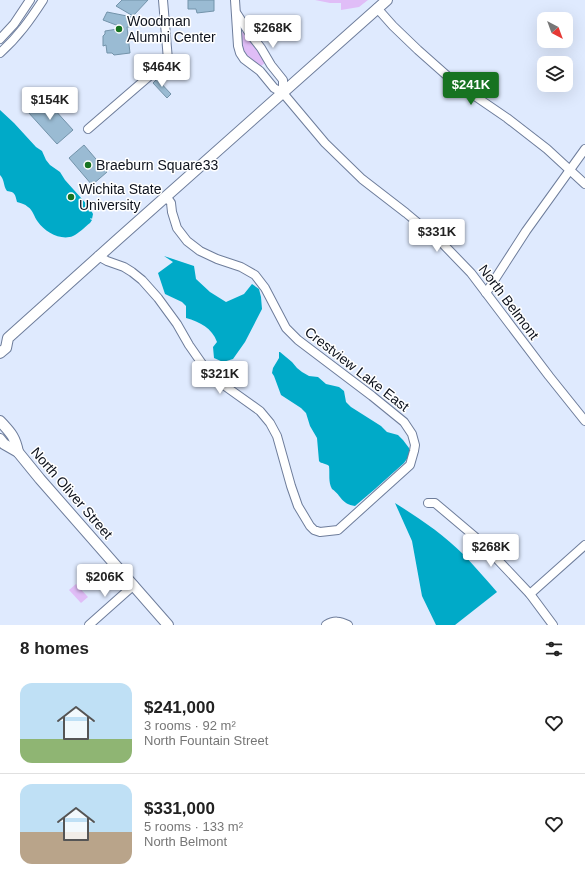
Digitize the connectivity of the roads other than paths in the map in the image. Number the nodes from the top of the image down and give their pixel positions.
1 (30, 0) edge
2 (43, 0) edge
3 (163, 0) edge
4 (235, 0) edge
5 (386, 0) edge
6 (377, 8) junction
7 (237, 14) junction
8 (0, 38) edge
9 (0, 53) edge
10 (283, 92) junction
11 (88, 129) dead end
12 (585, 149) edge
13 (570, 170) junction
14 (585, 184) edge
15 (166, 196) junction
16 (98, 256) junction
17 (486, 293) junction
18 (4, 338) edge
19 (0, 353) edge
20 (0, 421) edge
21 (585, 421) edge
22 (0, 439) edge
23 (18, 452) junction
24 (428, 503) dead end
25 (585, 545) edge
26 (134, 585) junction
27 (530, 594) junction
28 (329, 623) edge
29 (89, 625) edge
30 (168, 625) edge
31 (348, 625) edge
32 (553, 625) edge

1 - 8 street
2 - 9 street
3 - 11 street
4 - 7 street
5 - 6 main road
6 - 10 main road
6 - 13 street
7 - 10 street
7 - 10 street
10 - 15 main road
10 - 17 street, North Belmont
12 - 13 street
13 - 14 street
13 - 17 street
15 - 16 main road
15 - 16 street, Crestview Lake East
16 - 18 main road
17 - 21 street, North Belmont
18 - 19 main road
20 - 23 main road, North Oliver Street
22 - 23 main road, North Oliver Street
23 - 26 main road, North Oliver Street
24 - 27 street
25 - 27 street
26 - 29 street
26 - 30 main road, North Oliver Street
27 - 32 street
28 - 31 street

